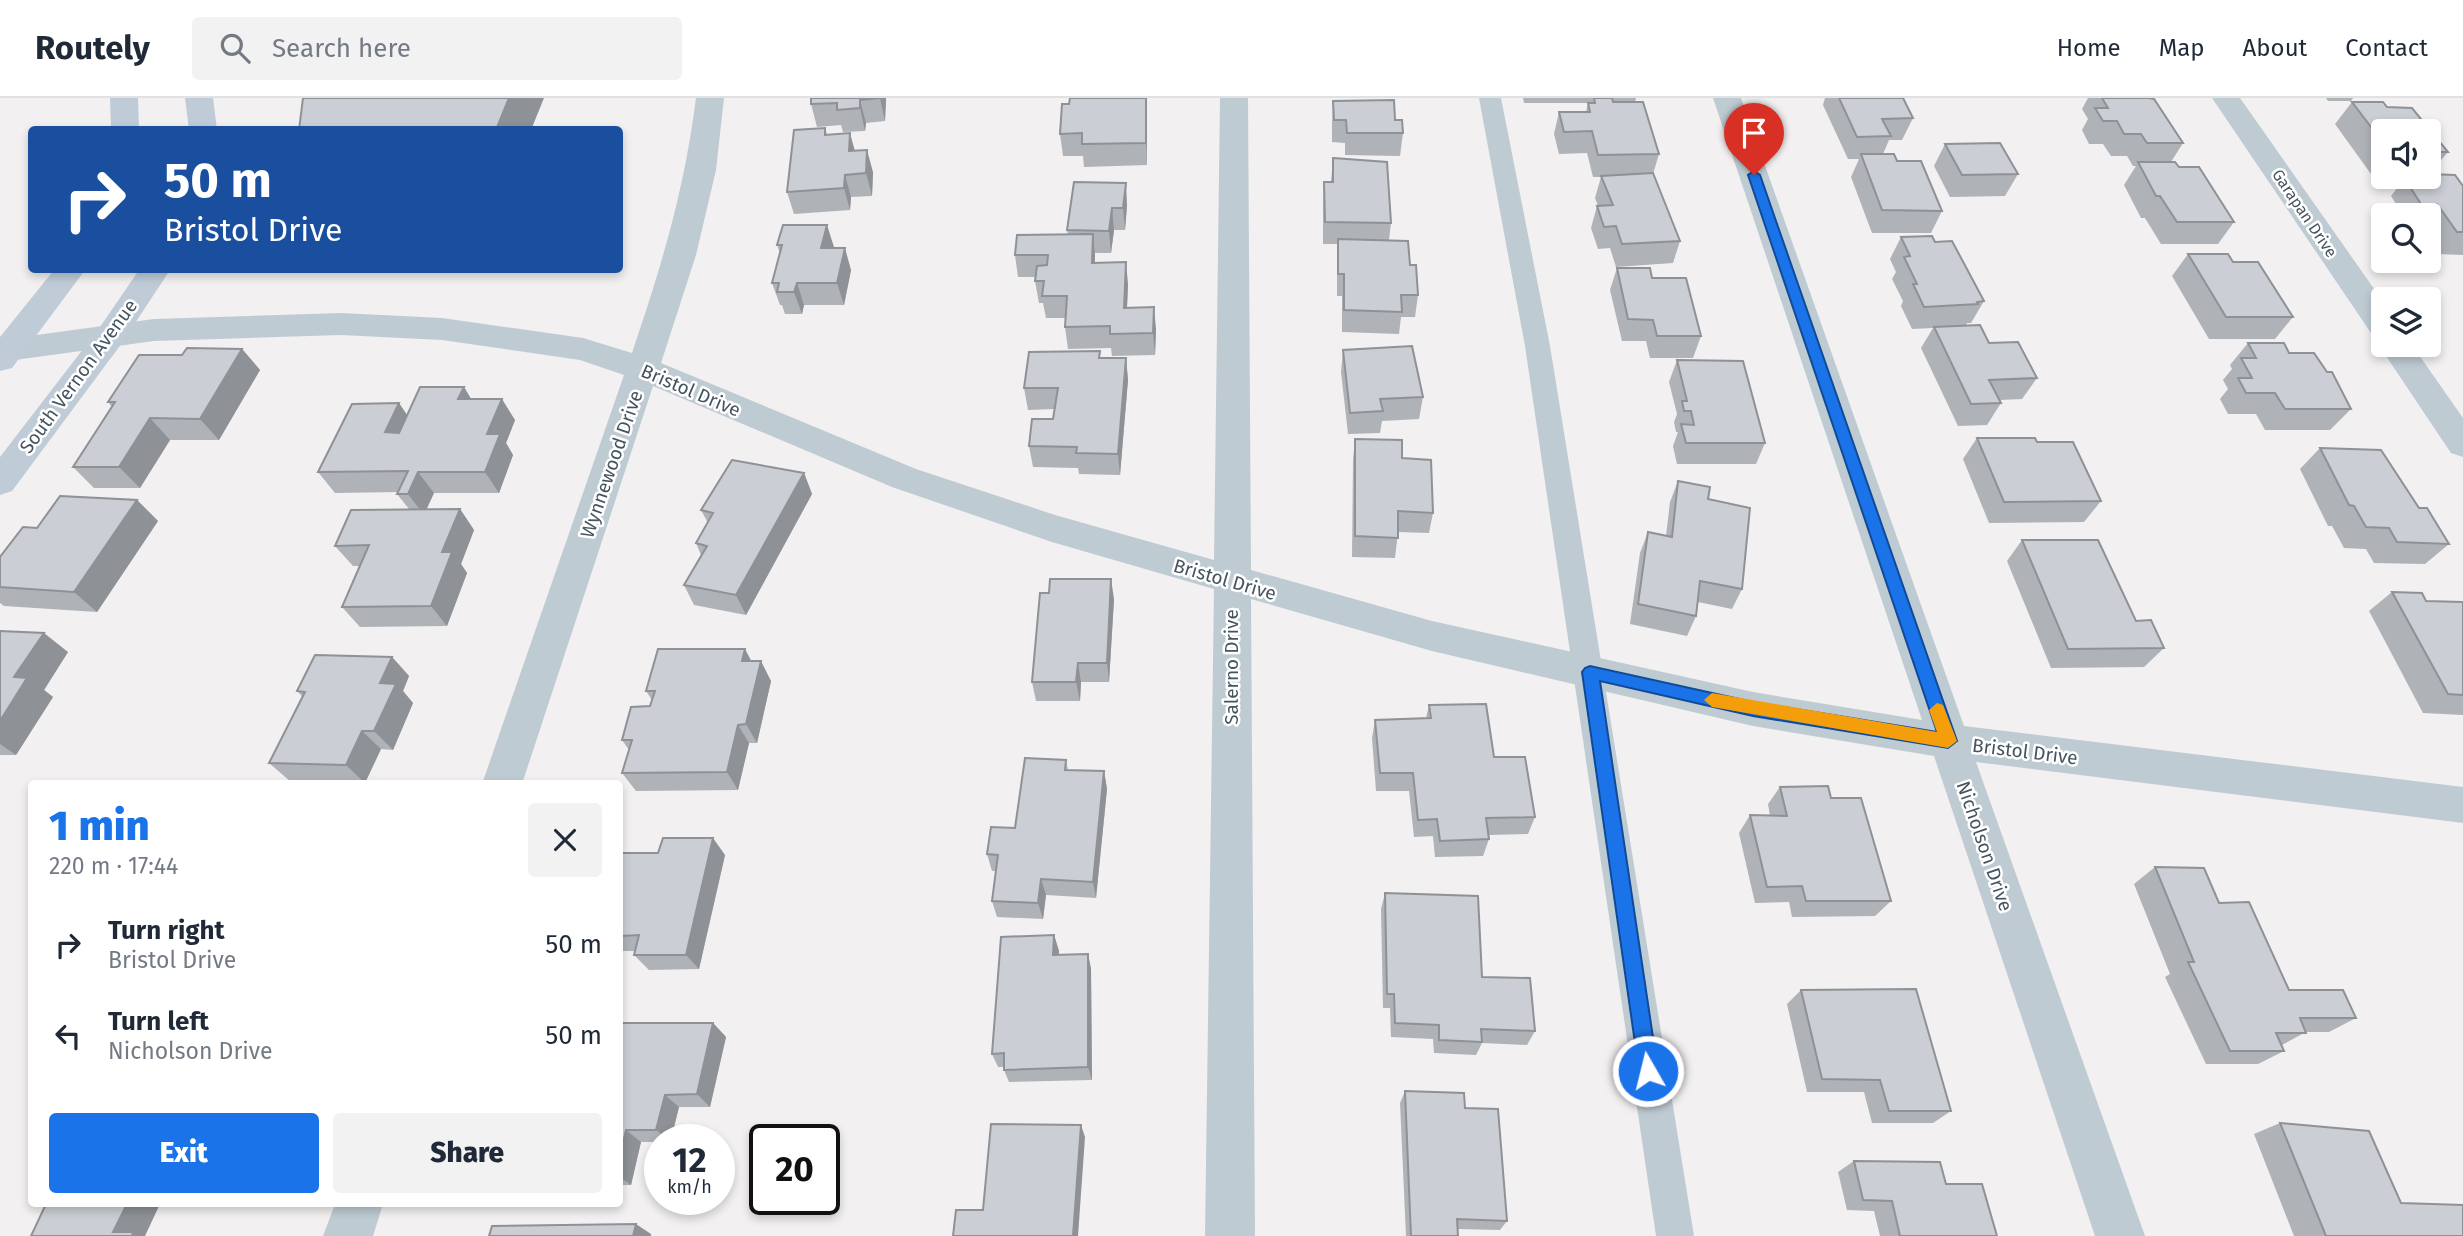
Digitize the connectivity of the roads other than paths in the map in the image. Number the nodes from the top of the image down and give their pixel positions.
1 (124, 98) edge
2 (199, 98) edge
3 (710, 98) edge
4 (1234, 98) edge
5 (1490, 98) edge
6 (1727, 98) edge
7 (2226, 98) edge
8 (125, 126) edge
9 (202, 126) edge
10 (68, 273) edge
11 (153, 273) edge
12 (2371, 309) edge
13 (111, 335) junction
14 (3, 354) edge
15 (2403, 357) edge
16 (643, 369) junction
17 (2463, 444) edge
18 (0, 482) edge
19 (1231, 582) junction
20 (1590, 672) junction
21 (1948, 741) junction
22 (503, 780) edge
23 (2463, 805) edge
24 (358, 1207) edge
25 (348, 1236) edge
26 (1230, 1236) edge
27 (1675, 1236) edge
28 (2120, 1236) edge

1 - 8 main road
2 - 9 main road
3 - 16 street, Wynnewood Drive
4 - 19 street, Salerno Drive
5 - 20 lane
6 - 21 street, Nicholson Drive
7 - 12 street, Garapan Drive
10 - 14 main road
11 - 13 main road, South Vernon Avenue
13 - 14 street, Bristol Drive
13 - 16 street, Bristol Drive
13 - 18 main road, South Vernon Avenue
15 - 17 street
16 - 19 street, Bristol Drive
16 - 22 street, Wynnewood Drive
19 - 20 street, Bristol Drive
19 - 26 street, Salerno Drive
20 - 21 street, Bristol Drive
20 - 27 lane
21 - 23 street, Bristol Drive
21 - 28 street, Nicholson Drive
24 - 25 street

